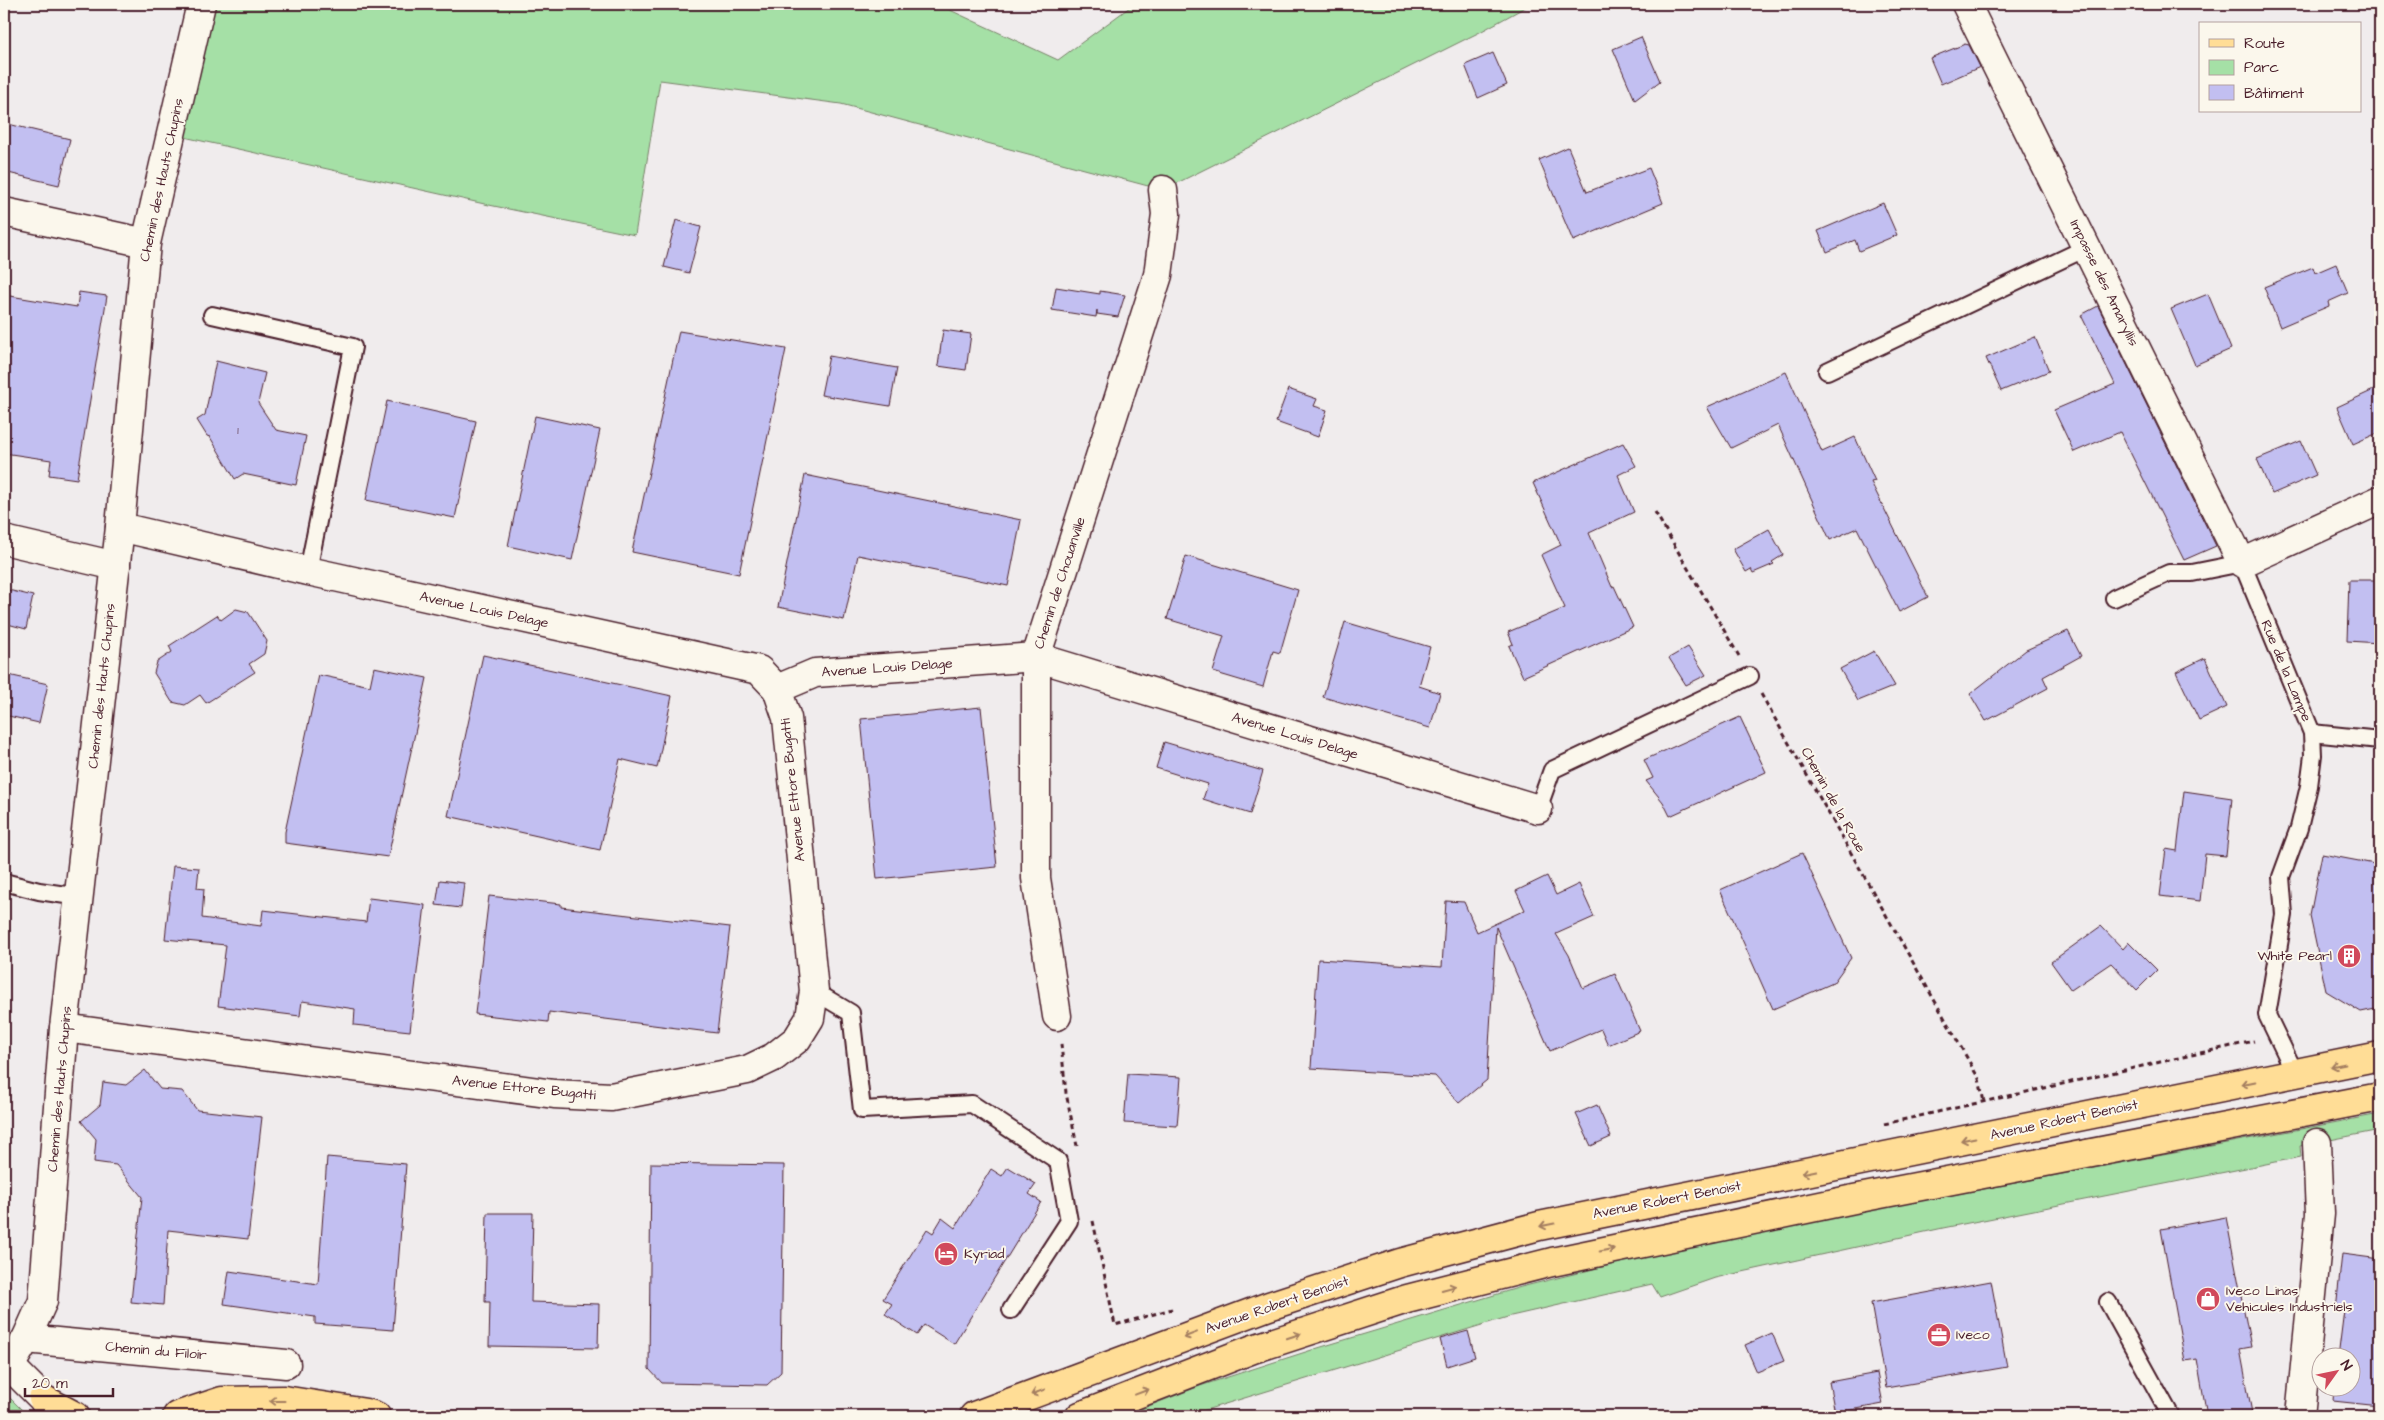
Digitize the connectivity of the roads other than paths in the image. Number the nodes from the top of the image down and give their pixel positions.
1 (201, 4) edge
2 (1966, 4) edge
3 (1163, 190) dead end
4 (4, 212) edge
5 (146, 244) junction
6 (2086, 248) junction
7 (212, 315) dead end
8 (1826, 371) dead end
9 (2380, 500) edge
10 (120, 527) junction
11 (4, 540) edge
12 (2242, 563) junction
13 (116, 566) junction
14 (308, 571) junction
15 (2114, 598) dead end
16 (1036, 657) junction
17 (1750, 676) road end
18 (777, 688) junction
19 (2312, 733) junction
20 (2380, 740) edge
21 (1538, 809) joint
22 (4, 882) edge
23 (79, 897) junction
24 (814, 991) junction
25 (1057, 1016) road end
26 (64, 1028) junction
27 (2380, 1056) edge
28 (2295, 1073) junction
29 (2380, 1097) edge
30 (2317, 1143) dead end
31 (2108, 1302) dead end
32 (1011, 1310) dead end
33 (26, 1339) junction
34 (7, 1364) edge
35 (286, 1364) dead end
36 (47, 1408) edge
37 (75, 1416) edge
38 (177, 1416) edge
39 (376, 1416) edge
40 (974, 1416) edge
41 (1080, 1416) edge
42 (2171, 1416) edge
43 (2300, 1416) edge

1 - 5 street, Chemin des Hauts Chupins
2 - 6 street, Impasse des Amaryllis
3 - 16 street, Chemin de Chouanville
4 - 5 street
5 - 10 street, Chemin des Hauts Chupins
6 - 8 lane
6 - 12 street, Impasse des Amaryllis
7 - 14 lane
9 - 12 street
10 - 13 street, Chemin des Hauts Chupins
10 - 14 street, Avenue Louis Delage
11 - 13 street
12 - 15 lane
12 - 19 lane, Rue de la Lampe
13 - 23 street, Chemin des Hauts Chupins
14 - 18 street, Avenue Louis Delage
16 - 18 street, Avenue Louis Delage
16 - 21 street, Avenue Louis Delage
16 - 25 street, Chemin de Chouanville
17 - 21 lane
18 - 24 street, Avenue Ettore Bugatti
19 - 20 lane
19 - 28 lane, Rue de la Lampe
22 - 23 lane
23 - 26 street, Chemin des Hauts Chupins
24 - 26 street, Avenue Ettore Bugatti
24 - 32 lane
26 - 33 street, Chemin des Hauts Chupins
27 -> 28 main road, Avenue Robert Benoist
28 -> 40 main road, Avenue Robert Benoist
41 -> 29 main road
30 - 43 street
31 - 42 lane
33 - 34 street, Chemin des Hauts Chupins
33 - 35 street, Chemin du Filoir
34 - 36 street
36 - 37 main road
39 -> 38 main road

